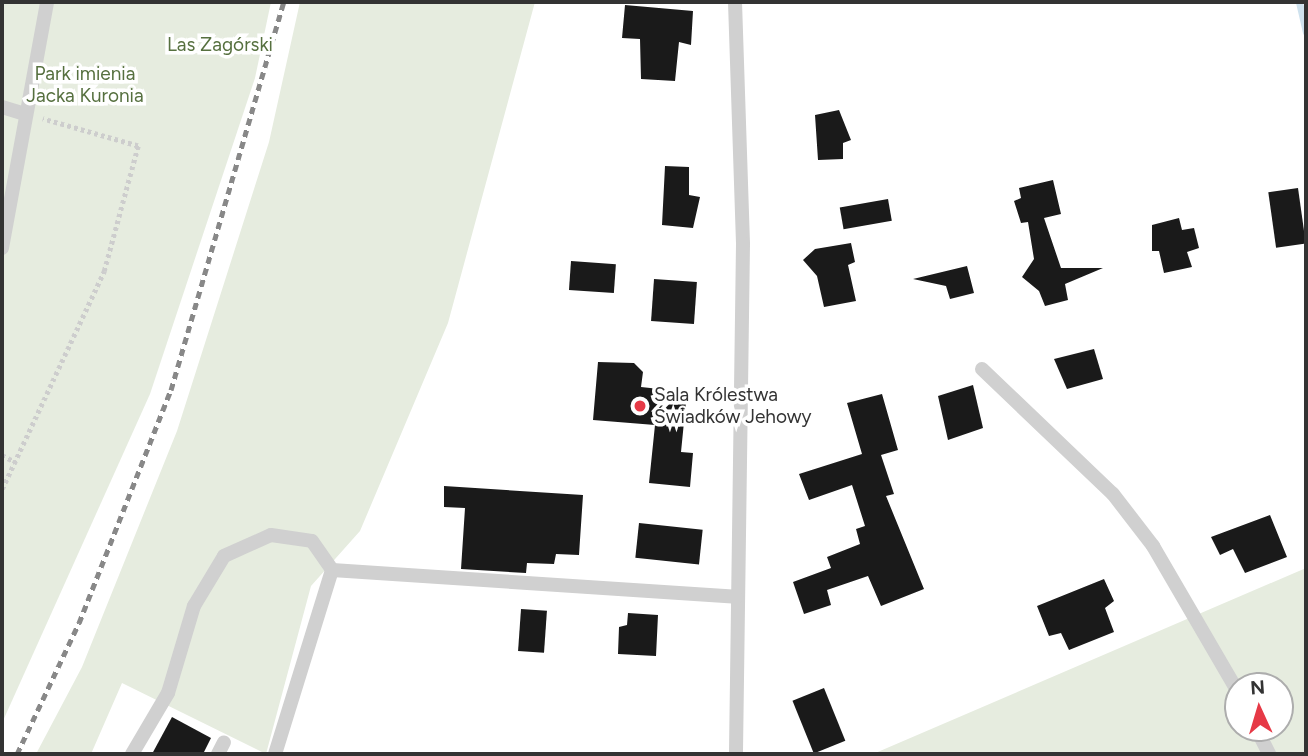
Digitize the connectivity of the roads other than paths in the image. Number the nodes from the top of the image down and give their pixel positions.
1 (47, 2) edge
2 (735, 2) edge
3 (2, 107) edge
4 (25, 114) junction
5 (2, 248) edge
6 (982, 369) dead end
7 (332, 570) junction
8 (736, 597) junction
9 (1226, 672) edge
10 (132, 754) edge
11 (275, 754) edge
12 (736, 754) edge

1 - 4 lane
2 - 8 lane
3 - 4 lane
4 - 5 lane
6 - 9 lane
7 - 8 lane
7 - 10 lane
7 - 11 lane
8 - 12 lane

